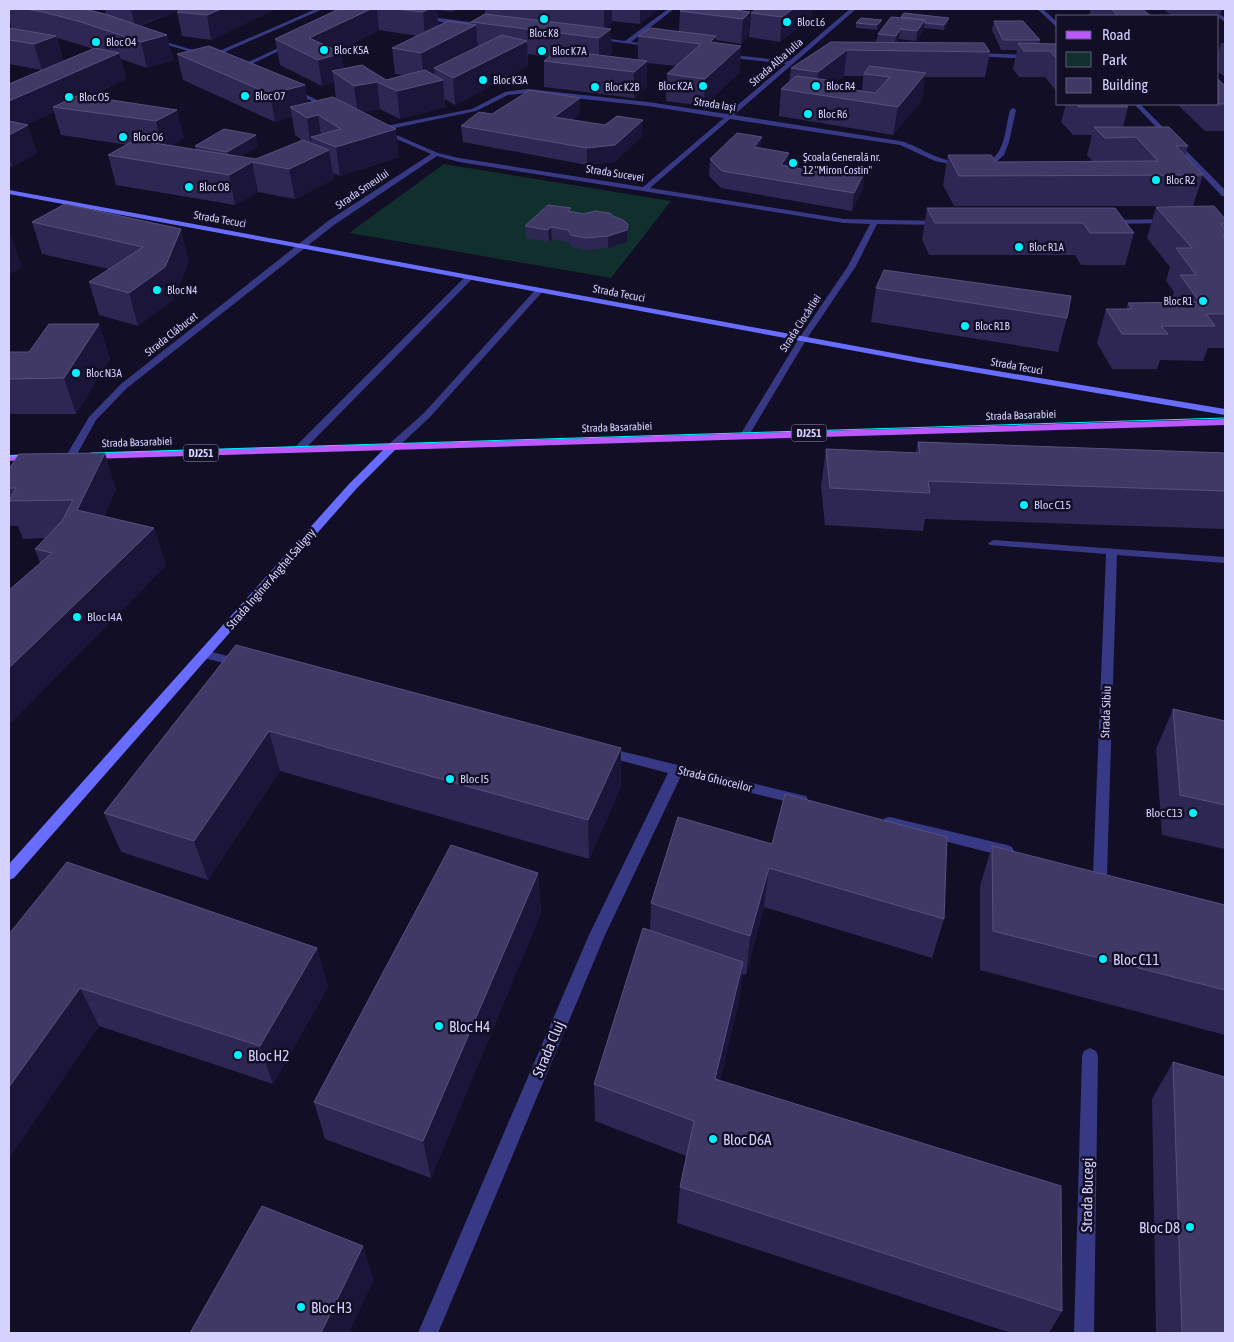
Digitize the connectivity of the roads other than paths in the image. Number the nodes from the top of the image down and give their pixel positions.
1 (320, 9) edge
2 (671, 9) edge
3 (853, 9) edge
4 (1040, 9) edge
5 (414, 17) dead end
6 (1056, 24) edge
7 (490, 26) edge
8 (146, 38) edge
9 (587, 38) edge
10 (815, 41) junction
11 (824, 42) dead end
12 (295, 43) edge
13 (626, 43) junction
14 (662, 47) dead end
15 (721, 54) edge
16 (963, 55) dead end
17 (211, 56) junction
18 (1056, 58) edge
19 (225, 61) edge
20 (789, 63) junction
21 (233, 64) edge
22 (241, 67) junction
23 (250, 71) edge
24 (286, 87) edge
25 (1138, 105) edge
26 (336, 110) edge
27 (1013, 110) dead end
28 (730, 116) junction
29 (370, 125) edge
30 (378, 129) junction
31 (436, 154) junction
32 (645, 189) junction
33 (9, 192) edge
34 (1225, 194) edge
35 (1179, 221) edge
36 (1095, 222) edge
37 (874, 223) junction
38 (952, 223) edge
39 (302, 246) junction
40 (470, 277) junction
41 (540, 290) junction
42 (802, 340) junction
43 (1225, 412) edge
44 (1225, 422) edge
45 (745, 434) junction
46 (393, 446) junction
47 (298, 450) junction
48 (67, 456) joint
49 (44, 457) edge
50 (9, 458) edge
51 (994, 543) dead end
52 (1112, 551) junction
53 (1225, 560) edge
54 (204, 654) junction
55 (253, 666) edge
56 (590, 748) edge
57 (677, 769) junction
58 (819, 804) edge
59 (875, 818) edge
60 (1016, 853) edge
61 (1082, 869) edge
62 (9, 874) edge
63 (1090, 1056) dead end
64 (428, 1333) edge
65 (1084, 1333) edge

1 - 17 street
2 - 13 street
3 - 10 street, Strada Alba Iulia
4 - 6 street
5 - 7 street
8 - 17 street
9 - 13 street
10 - 11 street
10 - 20 street, Strada Alba Iulia
12 - 22 street
13 - 14 street
15 - 20 street
16 - 18 street
17 - 19 street
20 - 28 street, Strada Alba Iulia
21 - 22 street
22 - 23 street
24 - 26 street
25 - 34 street
27 - 28 street, Strada Iași
28 - 30 street, Strada Iași
28 - 32 street, Strada Alba Iulia
29 - 30 street, Strada Sucevei
30 - 31 street, Strada Sucevei
31 - 32 street, Strada Sucevei
31 - 39 street, Strada Smeului
32 - 37 street, Strada Sucevei
33 - 39 main road, Strada Tecuci
35 - 36 street
37 - 38 street, Strada Sucevei
37 - 42 street, Strada Ciocârliei
39 - 40 main road, Strada Tecuci
39 - 48 street, Strada Clăbucet
40 - 41 main road, Strada Tecuci
40 - 47 street
41 - 42 main road, Strada Tecuci
41 - 46 street, Strada Inginer Anghel Saligny
42 - 43 main road, Strada Tecuci
42 - 45 street, Strada Ciocârliei
44 - 45 main road, Strada Basarabiei / DJ251
45 - 46 main road, Strada Basarabiei / DJ251
46 - 47 main road, Strada Basarabiei / DJ251
46 - 54 main road, Strada Inginer Anghel Saligny
47 - 48 main road, Strada Basarabiei / DJ251
49 - 50 main road
51 - 52 street
52 - 53 street
52 - 61 street, Strada Sibiu
54 - 55 street
54 - 62 main road, Strada Inginer Anghel Saligny
56 - 57 street, Strada Ghioceilor
57 - 58 street, Strada Ghioceilor
57 - 64 street, Strada Cluj
59 - 60 street
63 - 65 street, Strada Bucegi

